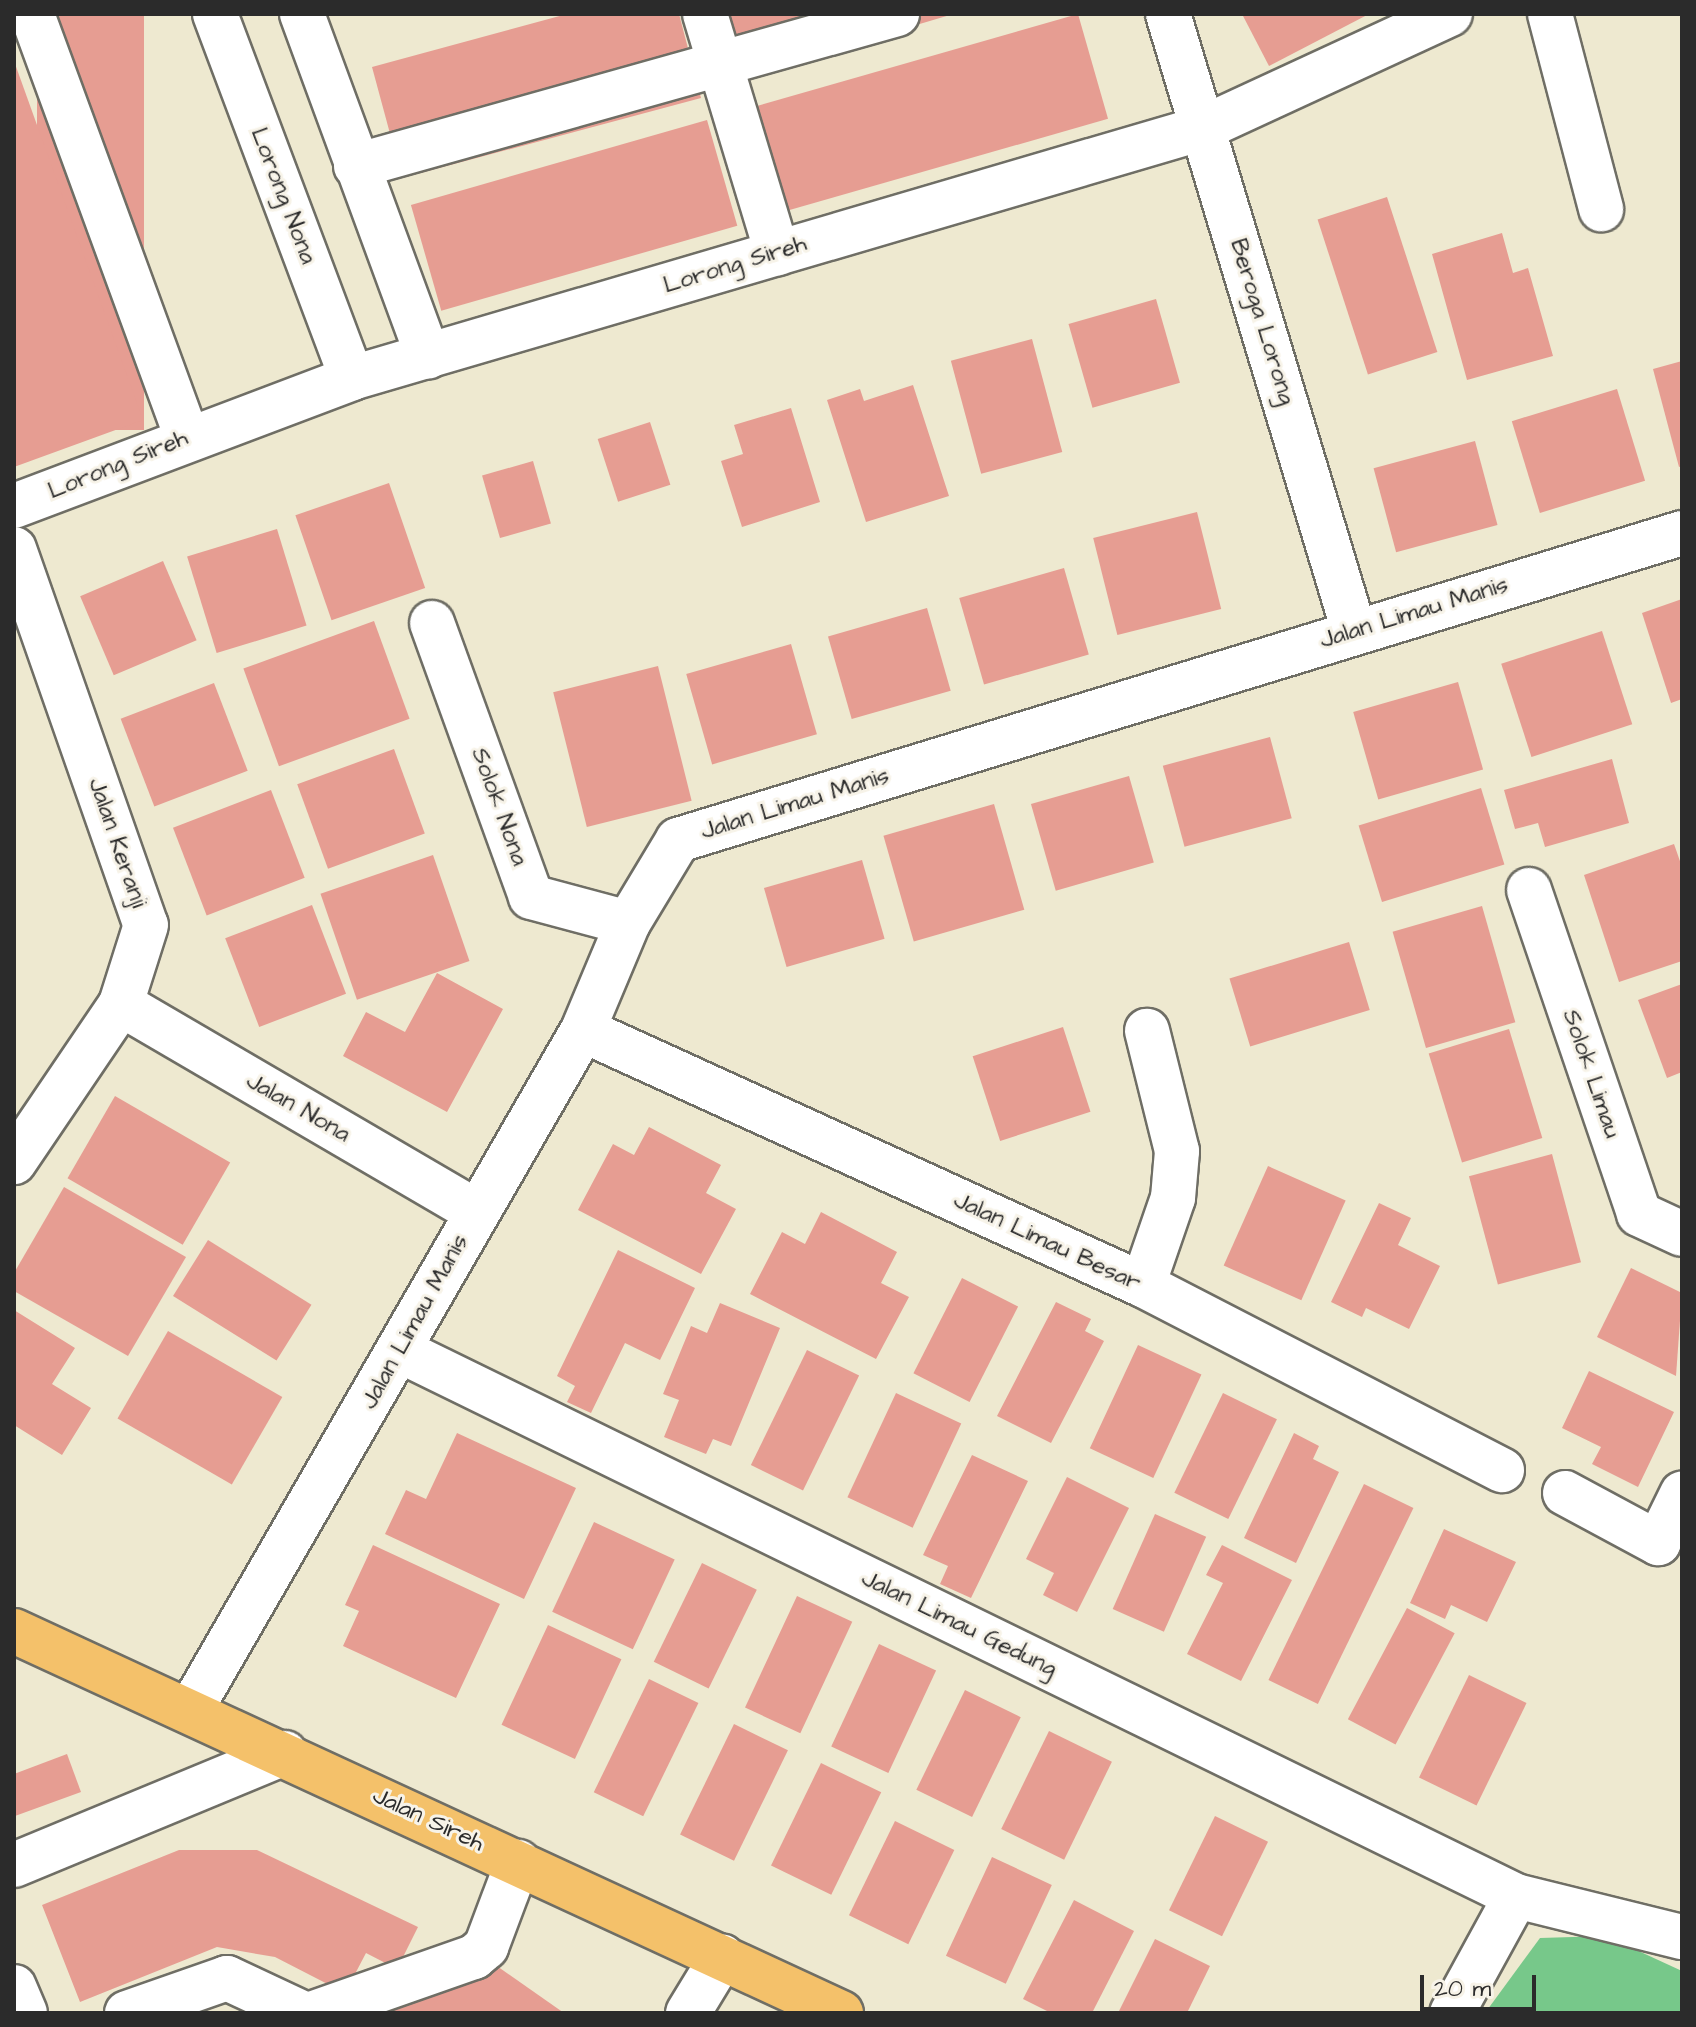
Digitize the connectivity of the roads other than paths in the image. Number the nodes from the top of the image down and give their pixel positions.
1 (32, 14) edge
2 (215, 14) edge
3 (302, 14) edge
4 (705, 14) edge
5 (897, 14) edge
6 (1168, 14) edge
7 (1450, 14) edge
8 (1550, 14) edge
9 (720, 65) junction
10 (1203, 128) junction
11 (356, 166) junction
12 (1601, 209) dead end
13 (777, 253) junction
14 (428, 357) junction
15 (352, 378) junction
16 (187, 437) junction
17 (14, 506) edge
18 (1682, 533) edge
19 (14, 549) edge
20 (432, 623) dead end
21 (1354, 631) junction
22 (1529, 890) dead end
23 (628, 923) junction
24 (121, 1004) junction
25 (583, 1030) junction
26 (1147, 1031) dead end
27 (14, 1162) edge
28 (475, 1211) junction
29 (1682, 1234) edge
30 (1143, 1285) junction
31 (401, 1351) junction
32 (1502, 1470) dead end
33 (1565, 1493) dead end
34 (1682, 1494) edge
35 (14, 1631) edge
36 (191, 1709) junction
37 (285, 1753) junction
38 (518, 1862) junction
39 (14, 1865) edge
40 (1516, 1896) junction
41 (1679, 1932) edge
42 (722, 1957) junction
43 (14, 1987) edge
44 (277, 2008) edge
45 (832, 2010) edge
46 (25, 2013) edge
47 (127, 2013) edge
48 (314, 2013) edge
49 (688, 2013) edge
50 (1452, 2013) edge

1 - 16 street
2 - 15 street, Lorong Nona
3 - 11 street
4 - 9 street
5 - 9 street
6 - 10 street, Beroga Lorong
7 - 10 street, Lorong Sireh
8 - 12 street
9 - 11 street
9 - 13 street
10 - 13 street, Lorong Sireh
10 - 21 street, Beroga Lorong
11 - 14 street
13 - 14 street, Lorong Sireh
14 - 15 street, Lorong Sireh
15 - 16 street, Lorong Sireh
16 - 17 street, Lorong Sireh
18 - 21 street, Jalan Limau Manis
19 - 24 street, Jalan Keranji
20 - 23 street, Solok Nona
21 - 23 street, Jalan Limau Manis
22 - 29 street, Solok Limau
23 - 25 street, Jalan Limau Manis
24 - 27 street, Jalan Keranji
24 - 28 street, Jalan Nona
25 - 28 street, Jalan Limau Manis
25 - 30 street, Jalan Limau Besar
26 - 30 street
28 - 31 street, Jalan Limau Manis
30 - 32 street, Jalan Limau Besar
31 - 36 street, Jalan Limau Manis
31 - 40 street, Jalan Limau Gedung
33 - 34 street
35 - 36 highway, Jalan Sireh
36 - 37 highway, Jalan Sireh
37 - 38 highway, Jalan Sireh
37 - 39 street
38 - 42 highway, Jalan Sireh
38 - 48 street
40 - 41 street, Jalan Limau Gedung
40 - 50 street
42 - 45 highway, Jalan Sireh
42 - 49 street
43 - 46 street
44 - 47 street

